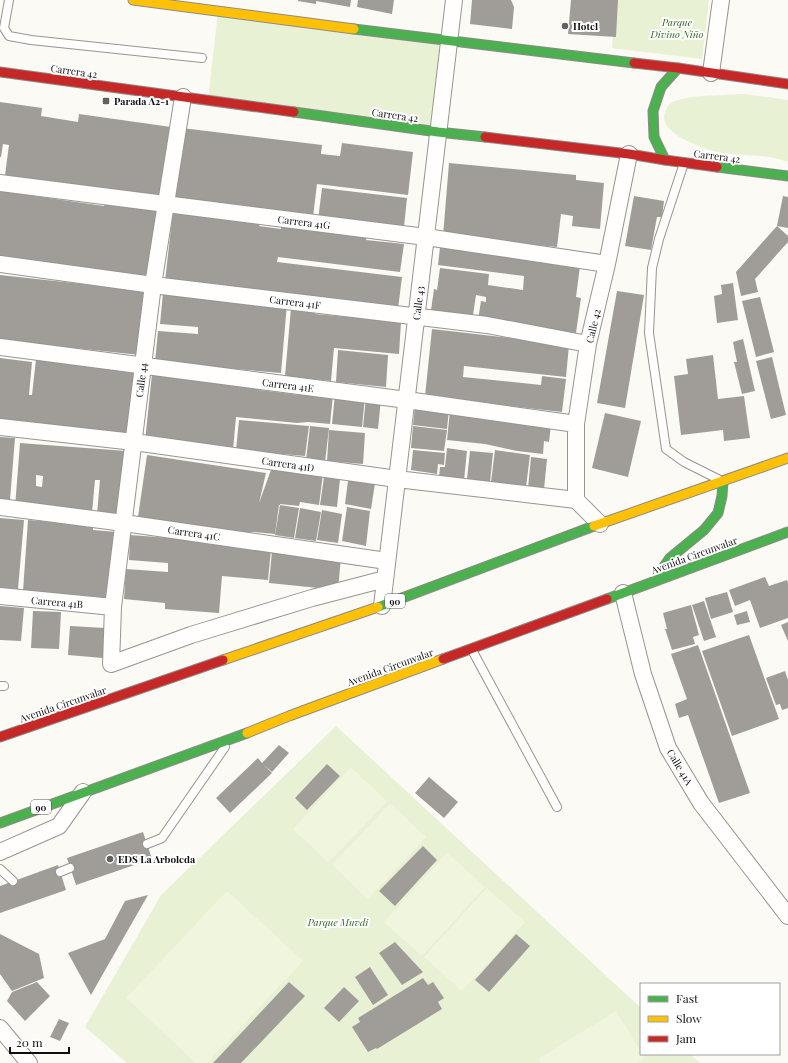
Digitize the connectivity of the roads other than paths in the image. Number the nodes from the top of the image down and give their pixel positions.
1 (9, 0) edge
2 (133, 0) edge
3 (454, 0) edge
4 (721, 0) edge
5 (449, 41) junction
6 (202, 58) dead end
7 (678, 68) junction
8 (0, 72) edge
9 (711, 73) junction
10 (788, 84) edge
11 (183, 97) junction
12 (438, 132) junction
13 (629, 154) junction
14 (664, 160) junction
15 (684, 162) junction
16 (788, 176) edge
17 (0, 183) edge
18 (166, 204) junction
19 (426, 237) junction
20 (0, 264) edge
21 (607, 264) junction
22 (153, 285) junction
23 (416, 316) junction
24 (588, 344) junction
25 (0, 347) edge
26 (143, 366) junction
27 (407, 400) junction
28 (576, 424) junction
29 (0, 427) edge
30 (134, 442) junction
31 (788, 458) edge
32 (397, 479) junction
33 (723, 481) junction
34 (576, 500) junction
35 (0, 507) edge
36 (124, 523) junction
37 (600, 524) junction
38 (788, 532) edge
39 (387, 561) junction
40 (385, 579) junction
41 (657, 580) junction
42 (623, 593) junction
43 (0, 596) edge
44 (382, 606) junction
45 (113, 607) junction
46 (471, 649) junction
47 (0, 737) edge
48 (230, 740) junction
49 (83, 792) junction
50 (557, 807) dead end
51 (0, 823) edge
52 (147, 844) dead end
53 (0, 852) edge
54 (70, 868) dead end
55 (0, 869) edge
56 (60, 872) dead end
57 (13, 881) dead end
58 (788, 916) edge
59 (0, 1028) edge
60 (30, 1063) edge

1 - 6 lane
2 - 5 main road
3 - 5 street, Calle 43
4 - 9 street
5 - 7 main road
5 - 12 street, Calle 43
7 - 9 main road
7 - 14 main road
8 - 11 main road, Carrera 42
9 - 10 main road
11 - 12 main road, Carrera 42
11 - 18 street, Calle 44
12 - 13 main road, Carrera 42
12 - 19 street, Calle 43
13 - 14 main road, Carrera 42
13 - 21 street, Calle 42
14 - 15 main road, Carrera 42
15 - 16 main road, Carrera 42
15 - 33 lane
17 - 18 street, Carrera 41G
18 - 19 street, Carrera 41G
18 - 22 street, Calle 44
19 - 21 street, Carrera 41G
19 - 23 street, Calle 43
20 - 22 street, Carrera 41F
21 - 24 street, Calle 42
22 - 23 street, Carrera 41F
22 - 26 street, Calle 44
23 - 24 street, Carrera 41F
23 - 27 street, Calle 43
24 - 28 street, Calle 42
25 - 26 street, Carrera 41E
26 - 27 street, Carrera 41E
26 - 30 street, Calle 44
27 - 28 street, Carrera 41E
27 - 32 street, Calle 43
28 - 34 street, Calle 42
29 - 30 street, Carrera 41D
30 - 32 street, Carrera 41D
30 - 36 street, Calle 44
31 - 33 main road, Avenida Circunvalar / 90
32 - 34 street, Carrera 41D
32 - 39 street, Calle 43
33 - 37 main road, Avenida Circunvalar / 90
33 - 41 main road
34 - 37 street
35 - 36 street, Carrera 41C
36 - 39 street, Carrera 41C
36 - 45 street, Calle 44
37 - 44 main road, Avenida Circunvalar / 90
38 - 41 main road, Avenida Circunvalar / 90
39 - 40 street, Calle 43
40 - 44 street, Calle 43
40 - 45 street, Calle 44
41 - 42 main road, Avenida Circunvalar / 90
42 - 46 main road, Avenida Circunvalar / 90
42 - 58 street, Calle 41A
43 - 45 street, Carrera 41B
44 - 47 main road, Avenida Circunvalar / 90
46 - 48 main road, Avenida Circunvalar / 90
46 - 50 lane
48 - 49 main road, Avenida Circunvalar / 90
48 - 52 lane
49 - 51 main road, Avenida Circunvalar / 90
49 - 53 street
54 - 56 lane
55 - 57 lane
59 - 60 street

